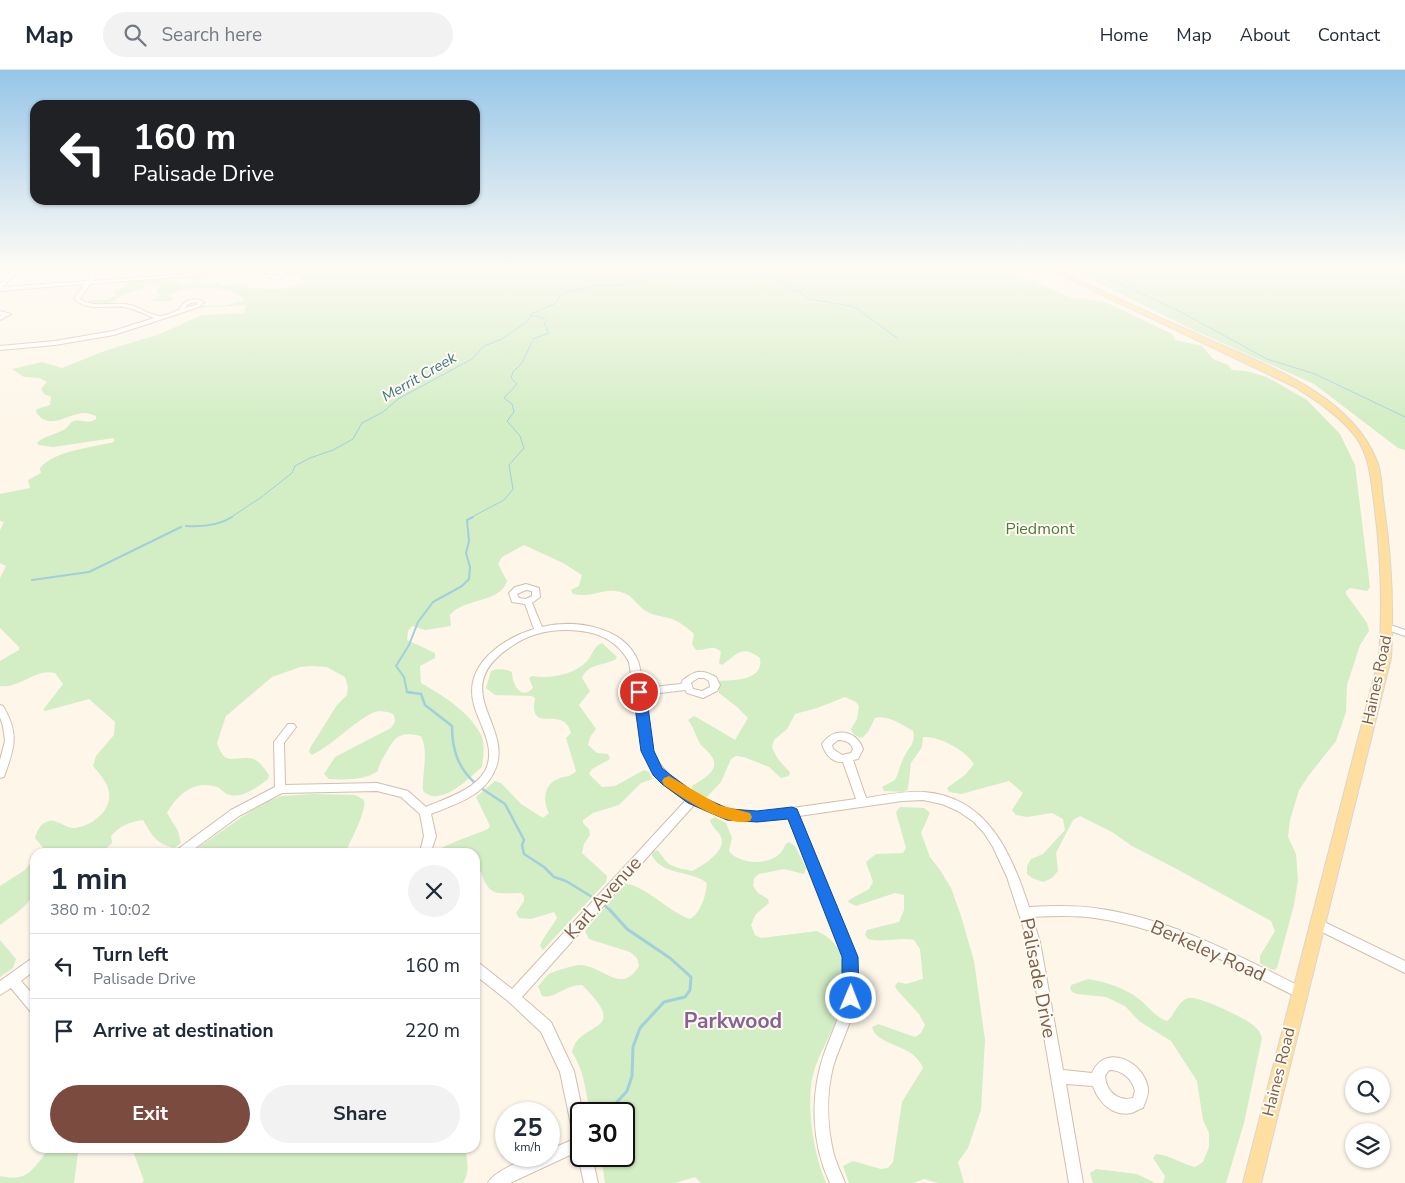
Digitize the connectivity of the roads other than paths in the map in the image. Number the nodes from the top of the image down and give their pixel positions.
1 (160, 318) edge
2 (1157, 318) edge
3 (0, 348) edge
4 (528, 602) dead end
5 (1388, 627) junction
6 (539, 630) junction
7 (1405, 633) edge
8 (686, 687) dead end
9 (639, 692) junction
10 (0, 708) edge
11 (291, 727) dead end
12 (847, 759) dead end
13 (0, 774) edge
14 (280, 790) junction
15 (693, 799) junction
16 (862, 802) junction
17 (425, 812) junction
18 (792, 813) junction
19 (187, 848) edge
20 (427, 848) edge
21 (1025, 912) junction
22 (1318, 924) junction
23 (1405, 966) edge
24 (30, 967) edge
25 (480, 971) edge
26 (12, 980) junction
27 (0, 989) edge
28 (1299, 992) junction
29 (513, 997) junction
30 (30, 1001) edge
31 (1057, 1076) junction
32 (1097, 1080) dead end
33 (573, 1102) edge
34 (570, 1149) edge
35 (587, 1167) edge
36 (495, 1183) edge
37 (591, 1183) edge
38 (838, 1183) edge
39 (1076, 1183) edge
40 (1252, 1183) edge

1 - 3 street
2 - 5 main road, Haines Road
4 - 6 street
5 - 7 street
5 - 22 main road, Haines Road
6 - 9 street, Palisade Drive
6 - 17 street, Palisade Drive
8 - 9 street
9 - 15 street, Palisade Drive
10 - 13 street
11 - 14 street
12 - 16 street
14 - 17 street
14 - 19 street
15 - 18 street, Palisade Drive
15 - 29 street, Karl Avenue
16 - 18 street, Palisade Drive
16 - 21 street, Palisade Drive
17 - 20 street
18 - 38 street
21 - 28 street, Berkeley Road
21 - 31 street, Palisade Drive
22 - 23 street
22 - 28 main road, Haines Road
24 - 26 street
25 - 29 street
26 - 27 street
26 - 30 street
28 - 40 main road, Haines Road
29 - 33 street
31 - 32 street
31 - 39 street, Palisade Drive
34 - 36 street
35 - 37 street

